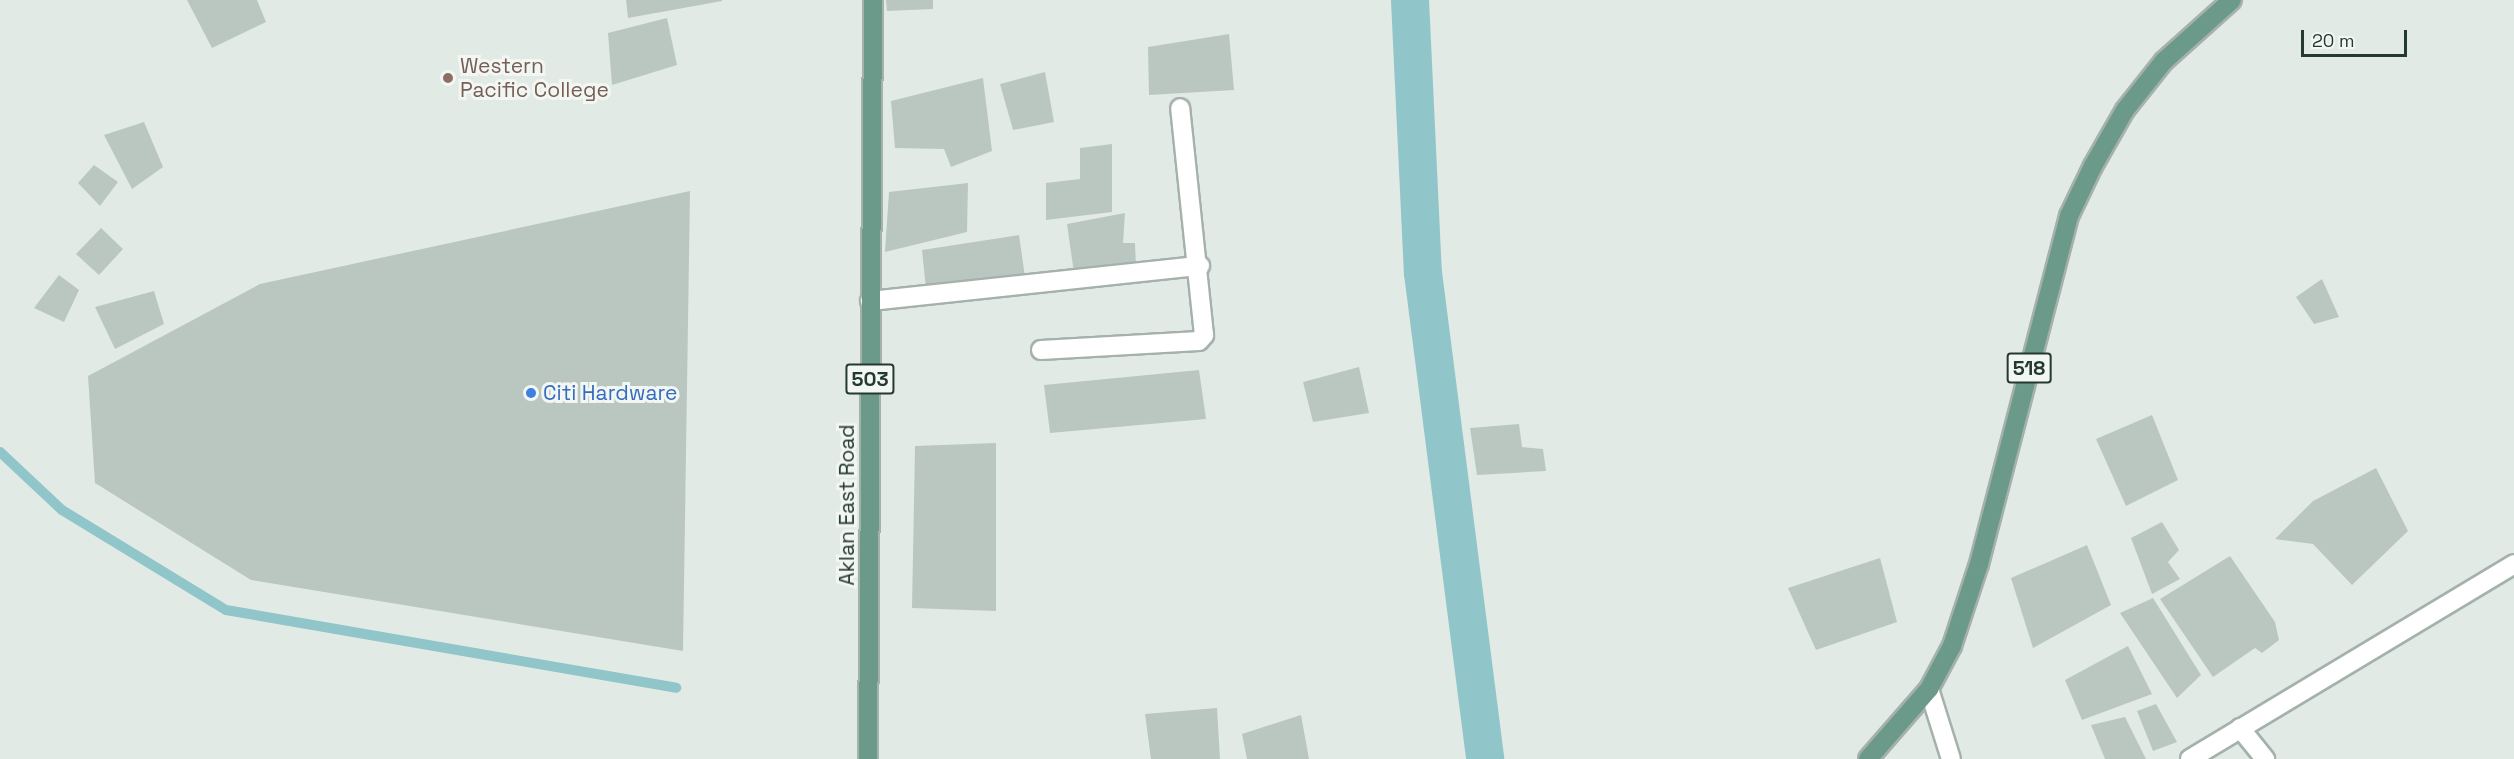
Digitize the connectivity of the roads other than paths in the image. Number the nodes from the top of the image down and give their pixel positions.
1 (873, 0) edge
2 (2232, 0) edge
3 (1180, 108) dead end
4 (1200, 266) junction
5 (870, 301) junction
6 (1041, 350) dead end
7 (2514, 564) edge
8 (1929, 689) junction
9 (2240, 728) junction
10 (868, 759) edge
11 (1868, 759) edge
12 (1951, 759) edge
13 (2190, 759) edge
14 (2265, 759) edge

1 - 5 main road, Aklan East Road / 503
2 - 8 main road, 518
3 - 4 street
4 - 5 street
4 - 6 street
5 - 10 main road, Aklan East Road / 503
7 - 9 street
8 - 11 main road, 518
8 - 12 street
9 - 13 street
9 - 14 street

